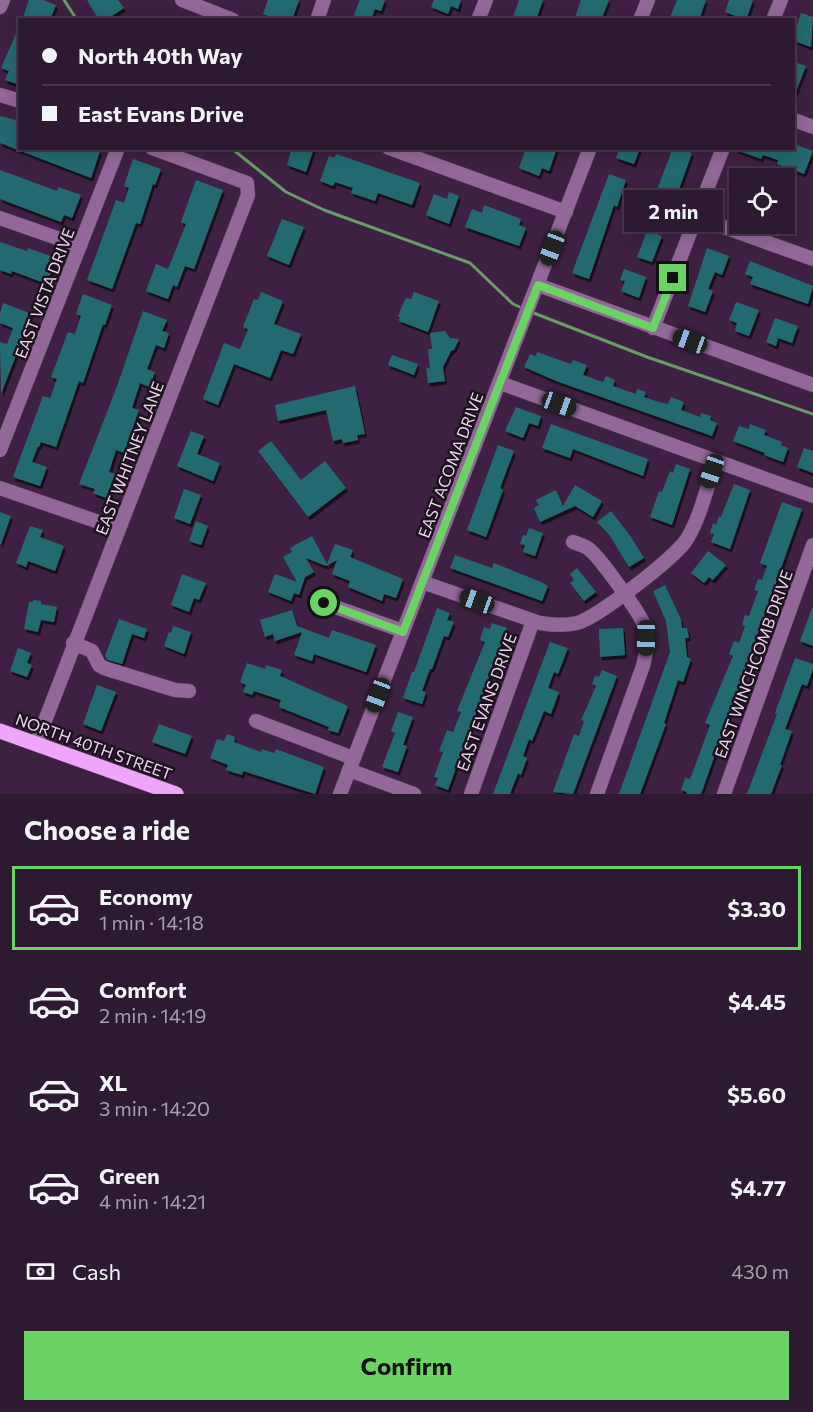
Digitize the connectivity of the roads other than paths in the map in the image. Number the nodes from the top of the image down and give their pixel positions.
1 (3, 0) edge
2 (324, 0) edge
3 (486, 0) edge
4 (648, 0) edge
5 (781, 0) edge
6 (188, 1) edge
7 (0, 7) edge
8 (228, 18) edge
9 (317, 18) edge
10 (479, 18) edge
11 (641, 18) edge
12 (774, 18) edge
13 (0, 94) edge
14 (18, 101) edge
15 (795, 120) edge
16 (813, 127) edge
17 (117, 150) edge
18 (158, 150) edge
19 (399, 150) edge
20 (589, 150) edge
21 (722, 150) edge
22 (425, 155) edge
23 (566, 212) junction
24 (696, 217) junction
25 (0, 218) edge
26 (80, 246) junction
27 (813, 260) edge
28 (536, 290) junction
29 (653, 328) junction
30 (500, 383) junction
31 (813, 385) edge
32 (0, 450) edge
33 (716, 461) junction
34 (0, 488) edge
35 (813, 496) edge
36 (119, 529) junction
37 (573, 542) dead end
38 (813, 544) edge
39 (422, 582) junction
40 (624, 594) junction
41 (324, 603) dead end
42 (532, 621) junction
43 (403, 632) junction
44 (73, 643) junction
45 (189, 691) dead end
46 (256, 721) dead end
47 (0, 731) edge
48 (36, 744) junction
49 (351, 764) junction
50 (149, 789) edge
51 (176, 794) edge
52 (340, 794) edge
53 (414, 794) edge
54 (471, 794) edge
55 (597, 794) edge
56 (724, 794) edge

1 - 7 street
2 - 9 street
3 - 10 street
4 - 11 street
5 - 12 street
6 - 8 street
13 - 14 street
15 - 16 street
17 - 26 street, EAST VISTA DRIVE
18 - 36 street, EAST WHITNEY LANE
19 - 22 street
20 - 23 street, EAST ACOMA DRIVE
21 - 24 street
22 - 23 street
23 - 28 street, EAST ACOMA DRIVE
24 - 27 street
24 - 29 street
25 - 26 street
26 - 32 street, EAST VISTA DRIVE
28 - 29 street
28 - 30 street, EAST ACOMA DRIVE
29 - 31 street
30 - 33 street
30 - 39 street, EAST ACOMA DRIVE
33 - 35 street
33 - 40 street
34 - 36 street
36 - 44 street, EAST WHITNEY LANE
37 - 40 street
38 - 56 street, EAST WINCHCOMB DRIVE
39 - 42 street
39 - 43 street, EAST ACOMA DRIVE
40 - 42 street
40 - 55 street
41 - 43 street
42 - 54 street, EAST EVANS DRIVE
43 - 49 street, EAST ACOMA DRIVE
44 - 45 street
44 - 48 street, EAST WHITNEY LANE
46 - 49 street
47 - 48 main road, NORTH 40TH STREET
48 - 50 main road, NORTH 40TH STREET
49 - 52 street, EAST ACOMA DRIVE
49 - 53 street
50 - 51 main road, NORTH 40TH STREET

